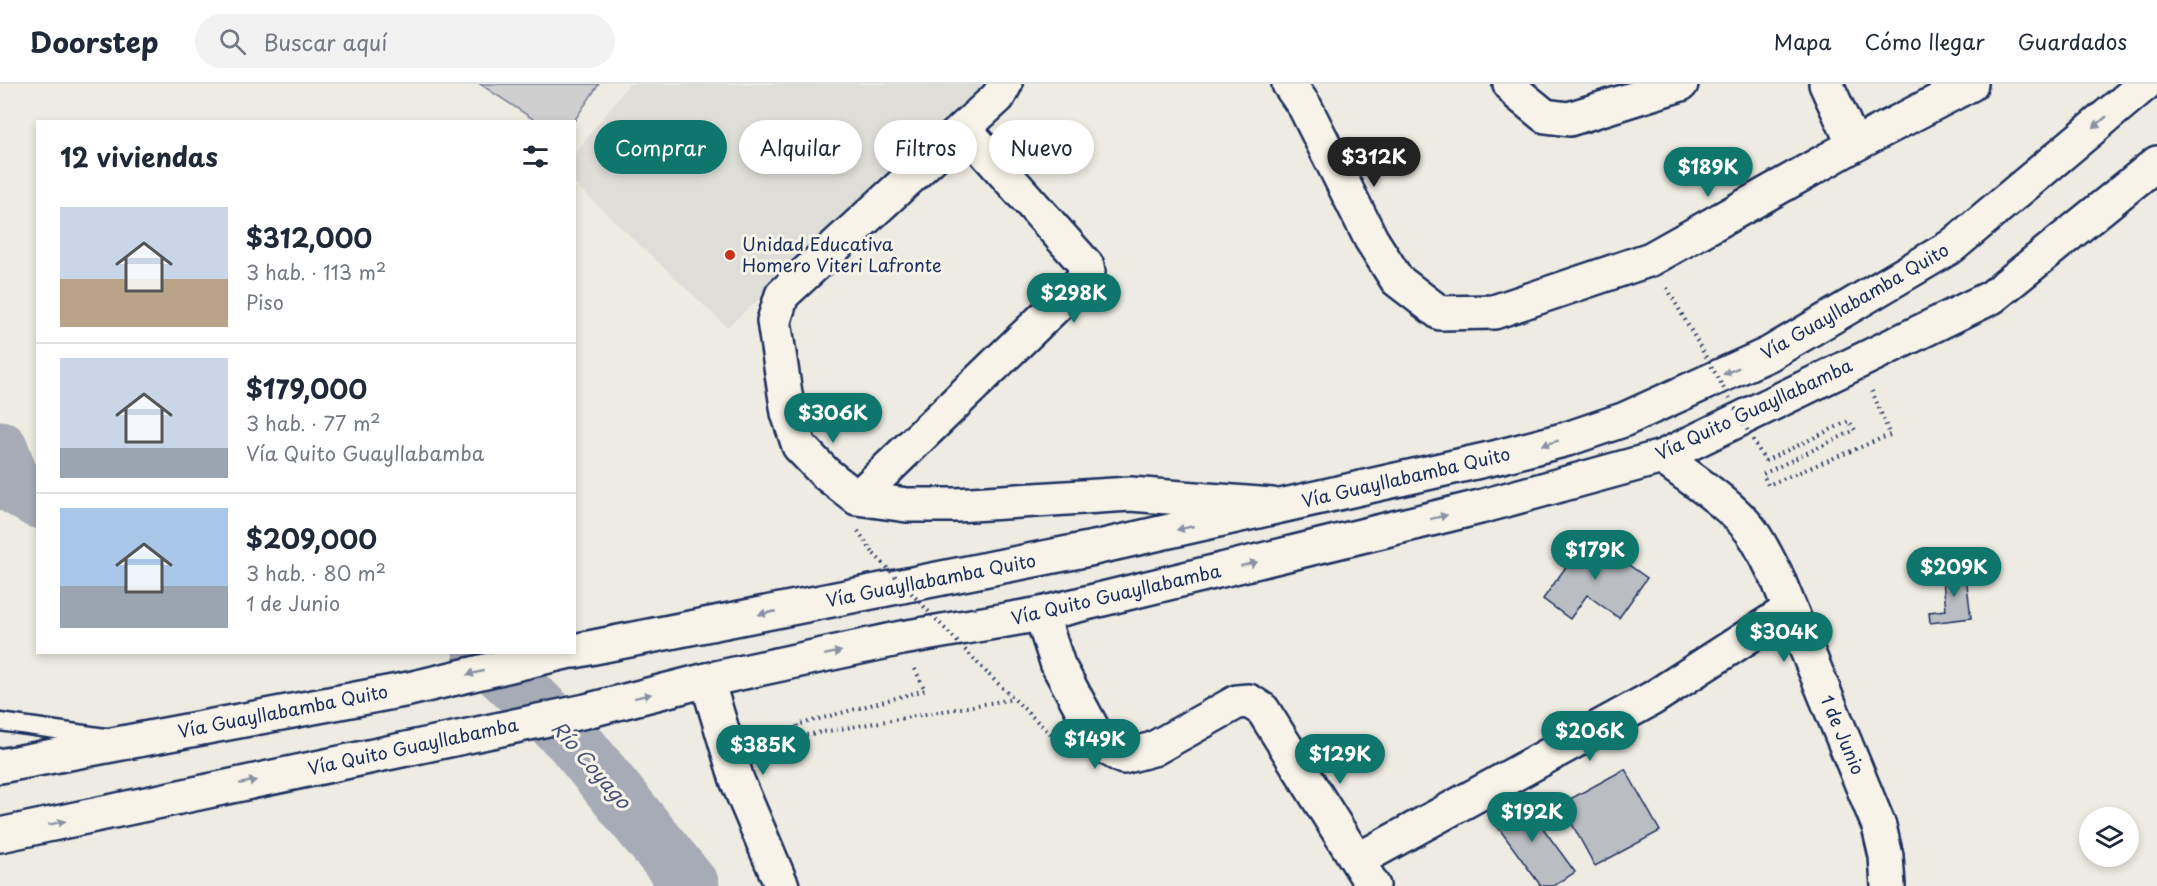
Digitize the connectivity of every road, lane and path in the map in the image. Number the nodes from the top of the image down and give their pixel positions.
1 (1005, 84) edge
2 (1289, 84) edge
3 (1510, 84) edge
4 (1681, 84) edge
5 (1971, 84) edge
6 (2145, 84) edge
7 (1833, 87) edge
8 (973, 120) edge
9 (977, 143) edge
10 (1854, 145) junction
11 (2157, 164) edge
12 (914, 174) edge
13 (1667, 288) dead end
14 (1859, 360) junction
15 (1662, 457) junction
16 (857, 498) junction
17 (1283, 506) junction
18 (874, 554) dead end
19 (1790, 610) junction
20 (1041, 614) junction
21 (902, 638) junction
22 (576, 651) edge
23 (560, 654) edge
24 (707, 680) junction
25 (1013, 699) junction
26 (0, 722) edge
27 (133, 741) junction
28 (1071, 754) dead end
29 (0, 766) edge
30 (0, 835) edge
31 (1365, 873) edge
32 (782, 886) edge
33 (1888, 886) edge

1 - 8 main road
2 - 10 main road
3 - 4 main road
5 - 10 main road
6 -> 17 main road, Vía Guayllabamba Quito
7 - 10 main road
9 - 16 main road
11 - 14 main road, Vía Quito Guayllabamba
12 - 16 main road
13 - 14 path, bridge
14 - 15 main road, Vía Quito Guayllabamba
15 - 19 main road, 1 de Junio
20 -> 15 main road, Vía Quito Guayllabamba
16 - 17 main road
17 -> 22 main road, Vía Guayllabamba Quito
18 - 25 path, bridge
19 - 31 main road
19 - 33 main road, 1 de Junio
20 - 21 main road, Vía Quito Guayllabamba
20 - 31 main road
24 -> 21 main road, Vía Quito Guayllabamba
21 - 25 path
23 -> 27 main road, Vía Guayllabamba Quito
30 -> 24 main road, Vía Quito Guayllabamba
24 - 32 main road
25 - 28 path
26 - 27 lane
27 - 29 main road, Vía Guayllabamba Quito

